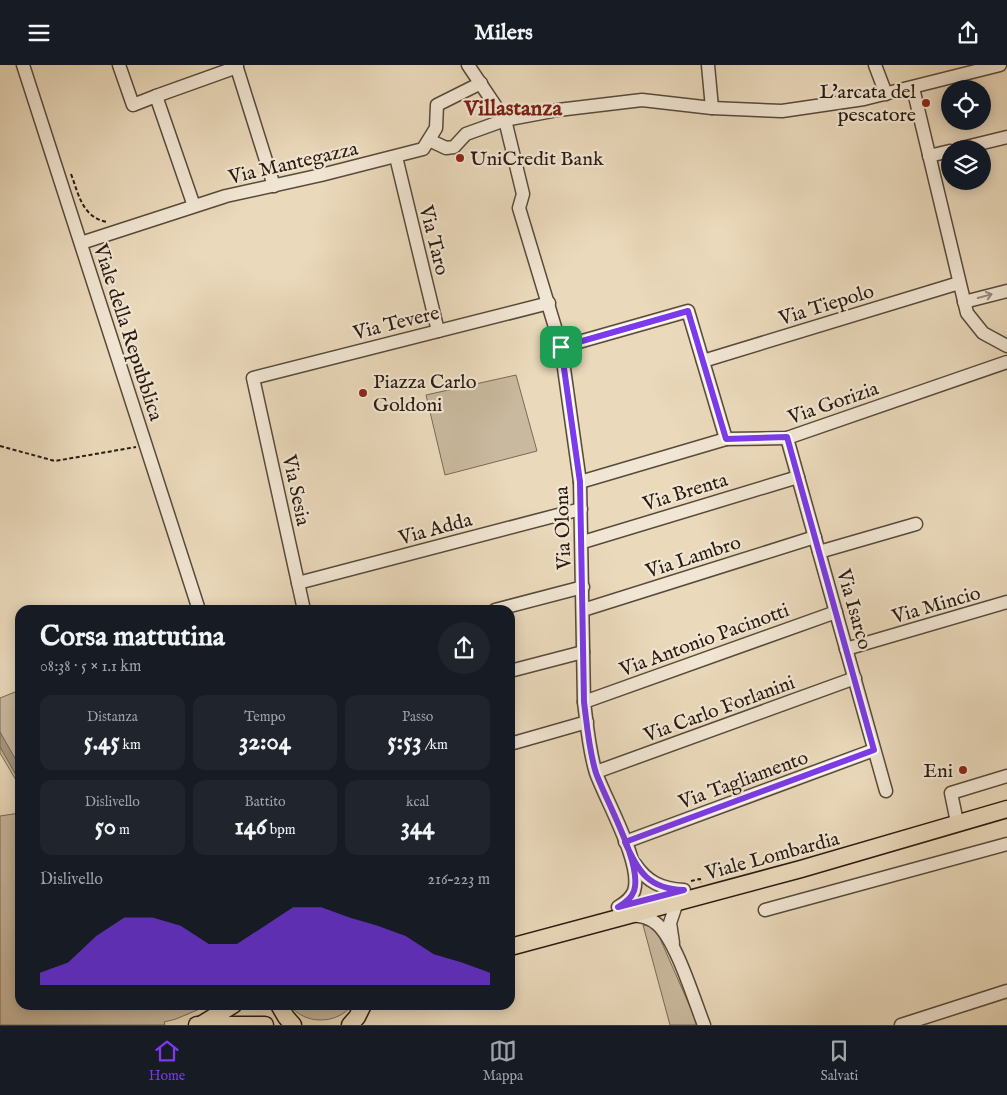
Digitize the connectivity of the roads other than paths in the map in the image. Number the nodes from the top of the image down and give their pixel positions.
1 (23, 65) edge
2 (120, 65) edge
3 (468, 65) edge
4 (708, 65) edge
5 (875, 65) edge
6 (1000, 65) edge
7 (237, 66) edge
8 (481, 83) junction
9 (913, 88) junction
10 (886, 94) junction
11 (156, 96) junction
12 (712, 108) junction
13 (505, 120) junction
14 (1007, 137) edge
15 (429, 140) junction
16 (991, 141) edge
17 (941, 153) edge
18 (929, 156) junction
19 (396, 157) junction
20 (274, 186) junction
21 (194, 206) junction
22 (80, 243) junction
23 (959, 283) junction
24 (1007, 291) edge
25 (964, 302) junction
26 (549, 303) junction
27 (438, 331) junction
28 (1007, 346) edge
29 (561, 347) junction
30 (703, 361) junction
31 (1007, 362) edge
32 (253, 378) joint
33 (787, 437) junction
34 (726, 439) junction
35 (798, 477) junction
36 (580, 482) junction
37 (581, 509) junction
38 (916, 524) dead end
39 (815, 537) junction
40 (583, 542) junction
41 (819, 551) junction
42 (298, 583) junction
43 (583, 587) junction
44 (1007, 602) edge
45 (197, 605) edge
46 (303, 605) edge
47 (514, 605) edge
48 (583, 610) junction
49 (836, 612) junction
50 (846, 649) junction
51 (583, 652) junction
52 (515, 670) edge
53 (854, 678) junction
54 (584, 702) junction
55 (586, 722) junction
56 (515, 743) edge
57 (874, 750) junction
58 (596, 772) junction
59 (1007, 775) edge
60 (886, 791) dead end
61 (1007, 809) edge
62 (957, 822) junction
63 (625, 842) junction
64 (1007, 844) edge
65 (632, 860) junction
66 (681, 896) junction
67 (765, 910) dead end
68 (624, 911) junction
69 (515, 935) edge
70 (515, 945) edge
71 (674, 950) junction
72 (1007, 991) edge
73 (224, 1010) edge
74 (282, 1010) edge
75 (925, 1021) edge
76 (199, 1024) edge
77 (265, 1025) edge
78 (293, 1025) edge
79 (704, 1025) edge
80 (901, 1025) edge

1 - 22 street, Viale della Repubblica
2 - 11 street
3 - 8 street, Via Olona
4 - 12 street
5 - 10 street
6 - 9 street
7 - 11 street
7 - 20 street
8 - 13 street, Via Olona
8 - 15 street
9 - 10 street
9 - 18 street
10 - 12 street
11 - 21 street
12 - 13 street
13 - 15 street
13 - 26 street, Via Olona
14 - 16 street
15 - 19 street, Via Mantegazza
17 - 18 street
18 - 23 street
19 - 20 street, Via Mantegazza
19 - 27 street, Via Taro
20 - 21 street, Via Mantegazza
21 - 22 street, Via Mantegazza
22 - 45 street, Viale della Repubblica
23 - 25 street
23 - 30 street, Via Tiepolo
25 -> 24 street
25 - 28 street
26 - 27 street, Via Tevere
26 - 29 street, Via Olona
27 - 32 street, Via Tevere
29 - 30 street
29 - 36 street, Via Olona
30 - 34 street
31 - 33 street, Via Gorizia
32 - 42 street, Via Sesia
33 - 34 street, Via Gorizia
33 - 35 street, Via Isarco
34 - 36 street, Via Gorizia
35 - 39 street, Via Isarco
35 - 40 street, Via Brenta
36 - 37 street, Via Olona
37 - 40 street, Via Olona
37 - 42 street, Via Adda
38 - 41 street
39 - 41 street, Via Isarco
39 - 48 street, Via Lambro
40 - 43 street, Via Olona
41 - 49 street, Via Isarco
42 - 46 street, Via Sesia
43 - 47 street
43 - 48 street, Via Olona
44 - 50 street, Via Mincio
48 - 51 street, Via Olona
49 - 50 street, Via Isarco
49 - 54 street, Via Antonio Pacinotti
50 - 53 street, Via Isarco
51 - 52 street
51 - 54 street, Via Olona
53 - 57 street, Via Isarco
53 - 58 street, Via Carlo Forlanini
54 - 55 street, Via Olona
55 - 56 street
55 - 58 street, Via Olona
57 - 60 street, Via Isarco
57 - 63 street, Via Tagliamento
58 - 63 street, Via Olona
59 - 62 street
61 - 62 main road, Viale Lombardia
62 - 66 main road, Viale Lombardia
63 - 65 street, Via Olona
64 - 67 street
65 - 66 street, Via Olona
65 - 68 street, Via Olona
66 - 68 main road, Viale Lombardia
66 - 71 street
68 - 69 main road, Viale Lombardia
68 - 70 main road, Viale Lombardia
68 - 71 street
71 - 79 street
72 - 75 street
73 - 76 main road
74 - 78 main road
75 - 80 street
76 - 77 main road

